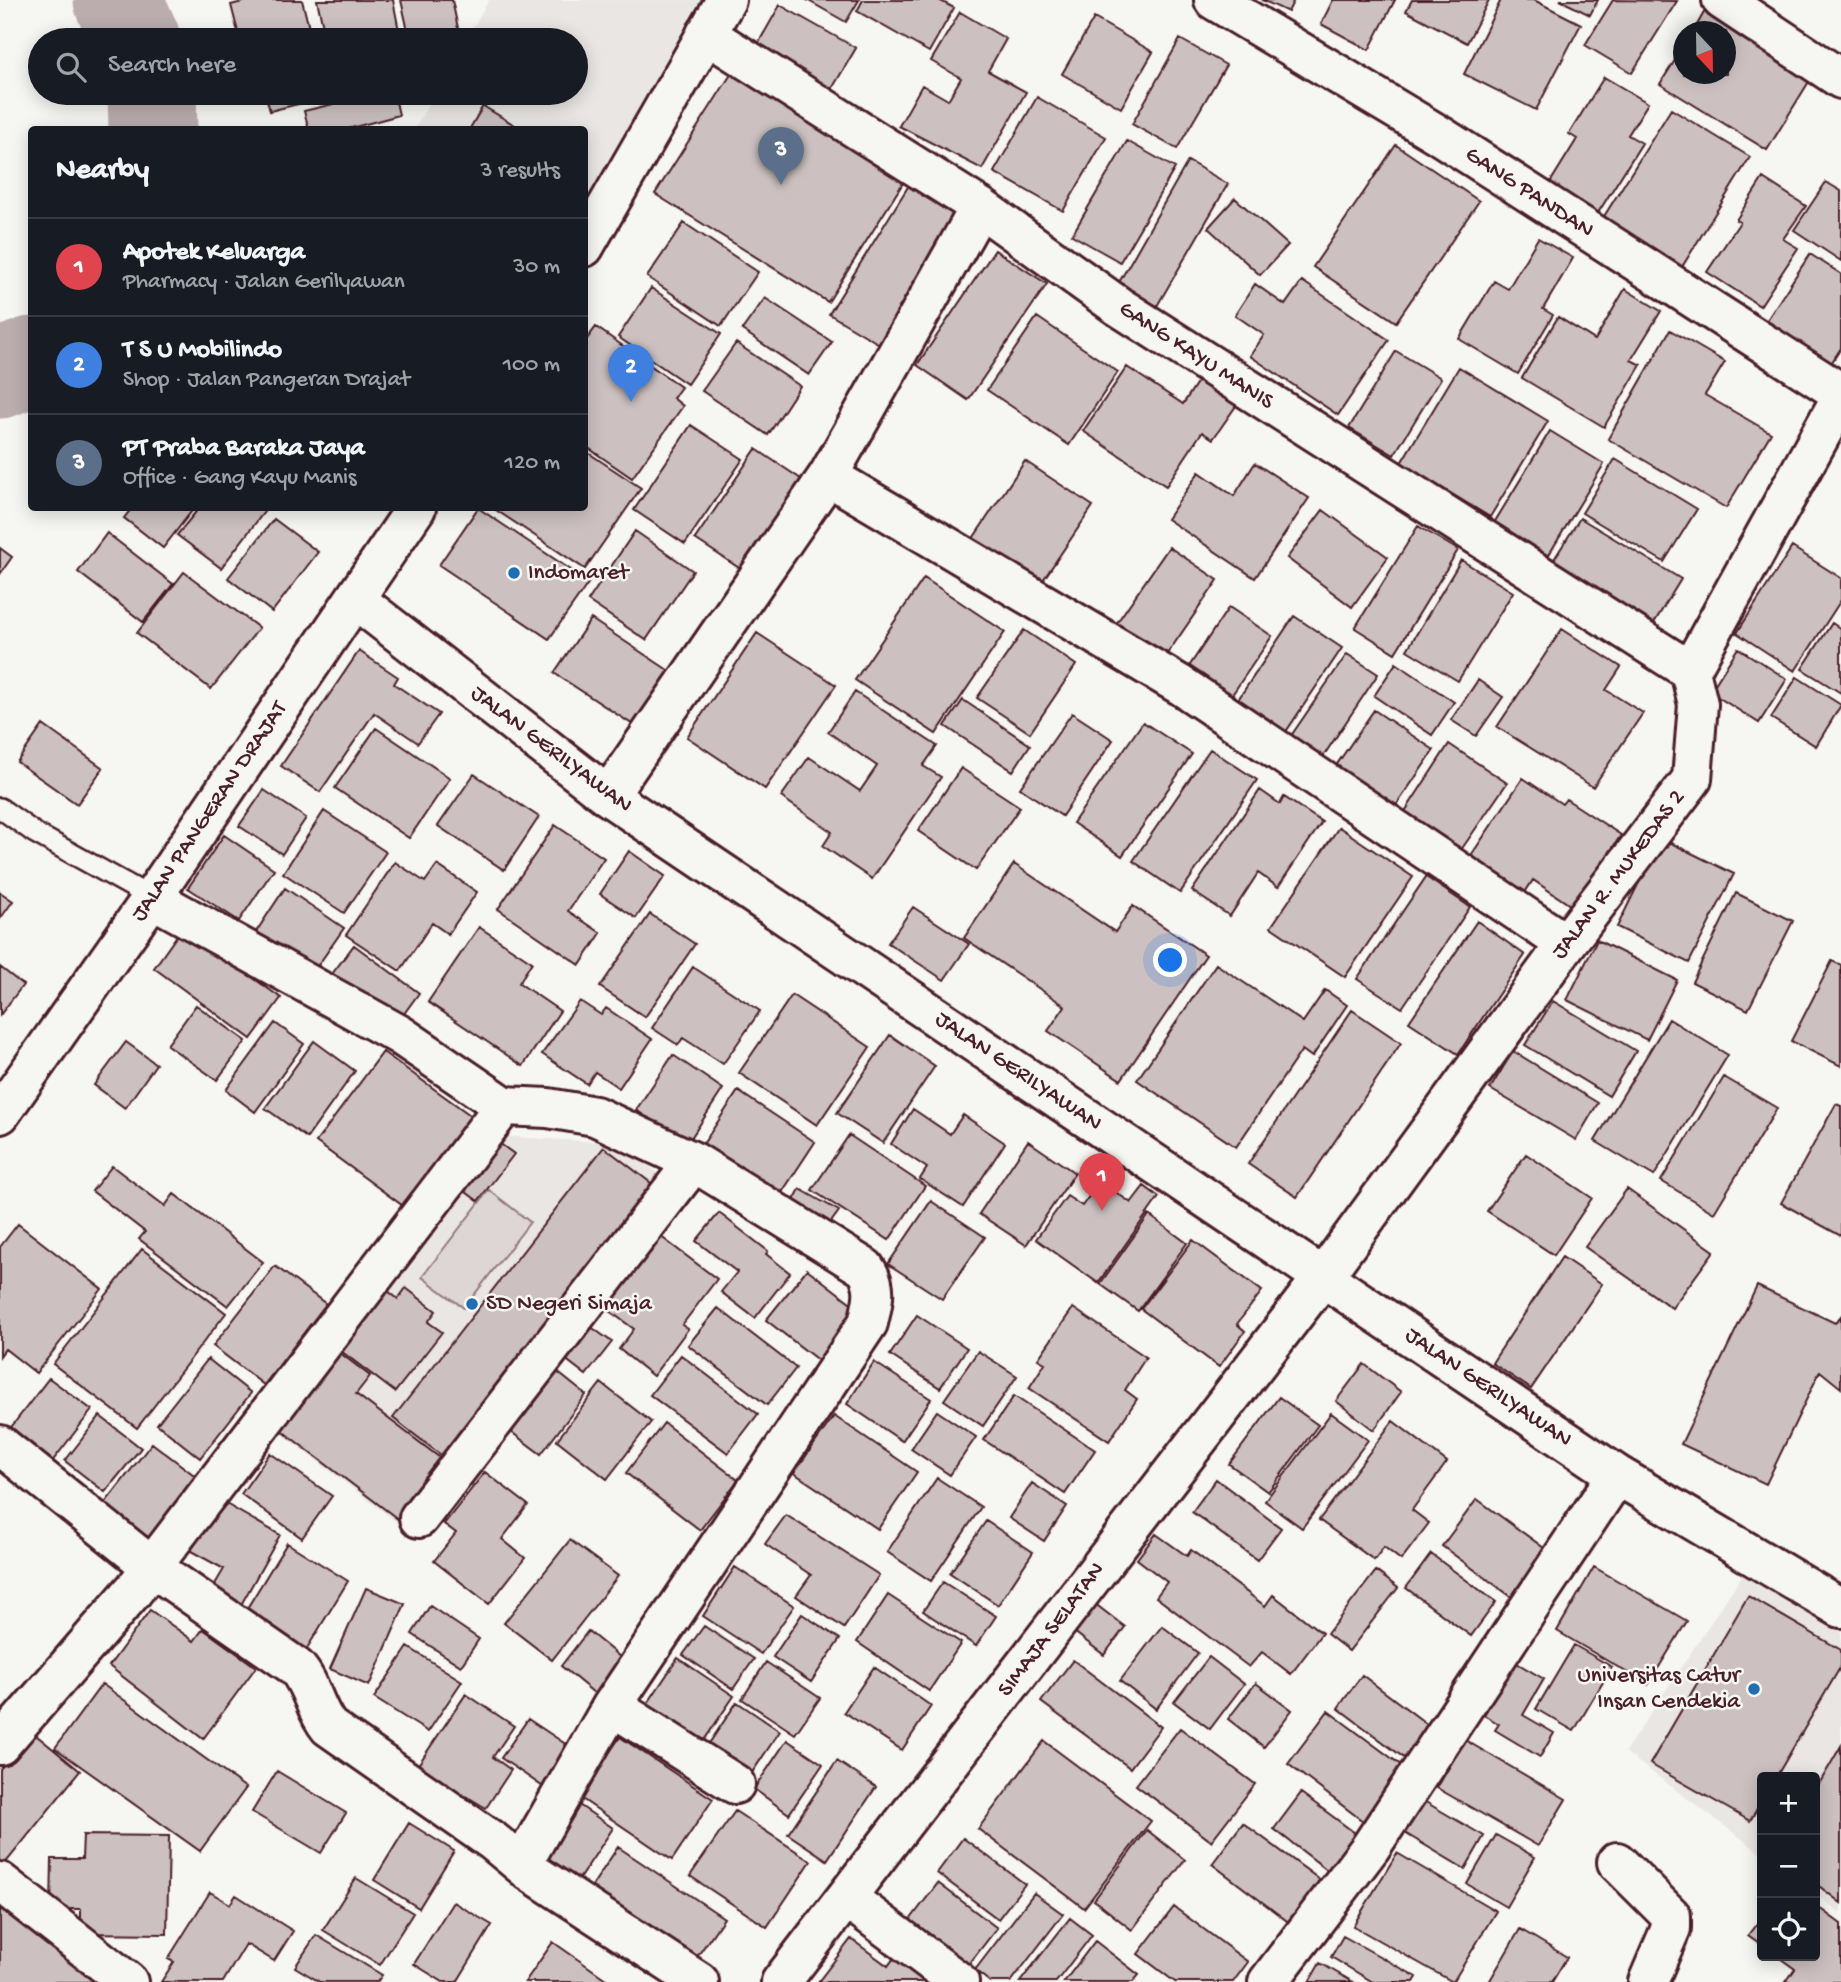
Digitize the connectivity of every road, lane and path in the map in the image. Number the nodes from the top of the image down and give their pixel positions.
1 (1214, 0) edge
2 (1722, 0) edge
3 (715, 11) edge
4 (1841, 79) edge
5 (980, 207) junction
6 (588, 240) edge
7 (1838, 411) edge
8 (828, 476) junction
9 (414, 511) edge
10 (355, 599) junction
11 (1690, 671) junction
12 (608, 796) junction
13 (0, 808) edge
14 (152, 898) junction
15 (1566, 944) junction
16 (504, 1106) junction
17 (0, 1114) edge
18 (694, 1162) junction
19 (1323, 1277) junction
20 (0, 1445) edge
21 (1617, 1475) junction
22 (419, 1518) dead end
23 (152, 1567) junction
24 (1841, 1608) edge
25 (612, 1706) junction
26 (0, 1745) edge
27 (735, 1784) dead end
28 (1617, 1862) dead end
29 (522, 1864) junction
30 (0, 1882) edge
31 (847, 1898) junction
32 (128, 1982) edge
33 (699, 1982) edge
34 (781, 1982) edge
35 (958, 1982) edge
36 (1268, 1982) edge
37 (1648, 1982) edge

1 - 7 street, GANG PANDAN
2 - 4 street
3 - 5 street, GANG KAYU MANIS
3 - 6 street
5 - 8 street
5 - 11 street, GANG KAYU MANIS
7 - 11 street
8 - 12 street
8 - 15 street
9 - 10 street, JALAN PANGERAN DRAJAT
10 - 12 street, JALAN GERILYAWAN
10 - 14 street, JALAN PANGERAN DRAJAT
11 - 15 street, JALAN R. MUKEDAS 2
12 - 19 street, JALAN GERILYAWAN
13 - 14 lane
14 - 16 street
14 - 17 street, JALAN PANGERAN DRAJAT
15 - 19 street, JALAN R. MUKEDAS 2
16 - 18 street
16 - 23 street
18 - 22 street
18 - 25 street
19 - 21 street, JALAN GERILYAWAN
19 - 31 street, SIMAJA SELATAN
20 - 23 street
21 - 24 street, JALAN GERILYAWAN
21 - 36 street
23 - 26 street
23 - 29 street
25 - 27 street
25 - 29 street
28 - 37 street
29 - 33 street
30 - 32 street
31 - 34 street, SIMAJA SELATAN
31 - 35 street

